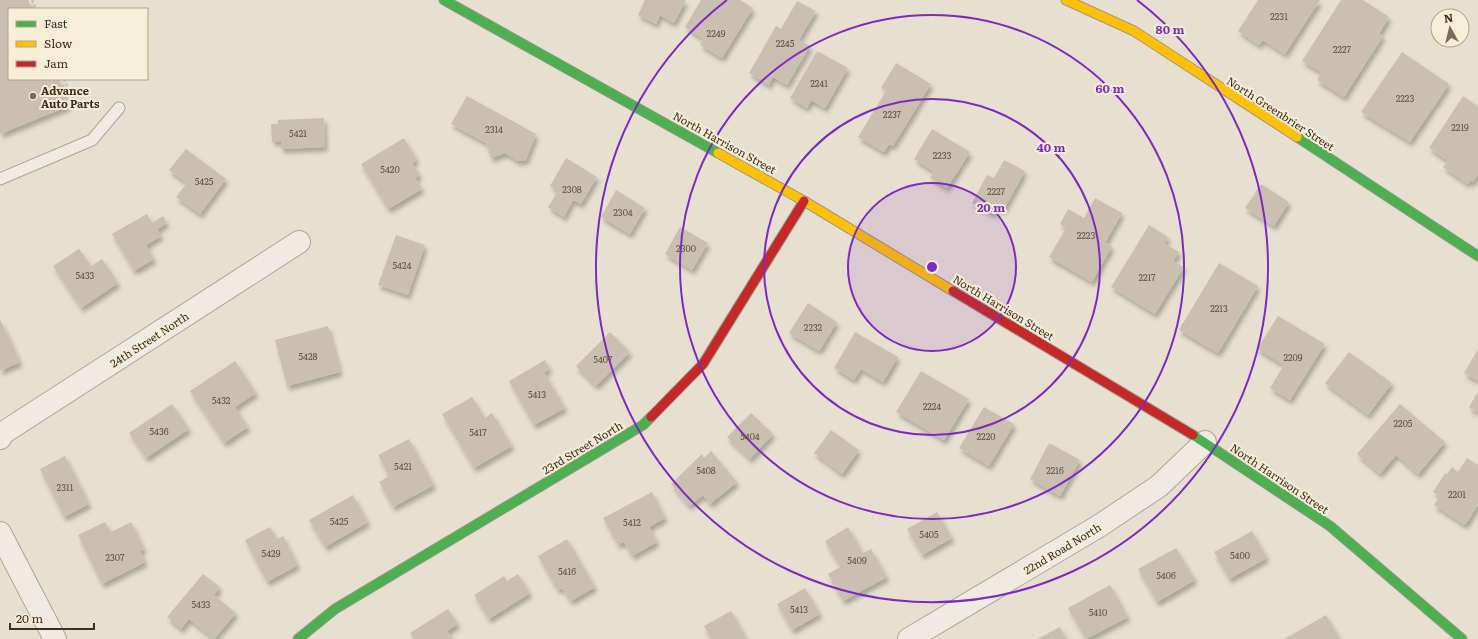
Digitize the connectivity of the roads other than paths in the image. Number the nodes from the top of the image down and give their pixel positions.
1 (444, 0) edge
2 (1066, 0) edge
3 (119, 108) dead end
4 (0, 179) edge
5 (804, 201) junction
6 (299, 242) dead end
7 (1478, 256) edge
8 (0, 438) edge
9 (1204, 442) junction
10 (0, 533) edge
11 (55, 639) edge
12 (298, 639) edge
13 (909, 639) edge
14 (1462, 639) edge

1 - 5 street, North Harrison Street
2 - 7 street, North Greenbrier Street
3 - 4 lane
5 - 9 street, North Harrison Street
5 - 12 street, 23rd Street North
6 - 8 street, 24th Street North
9 - 13 street, 22nd Road North
9 - 14 street, North Harrison Street
10 - 11 street

